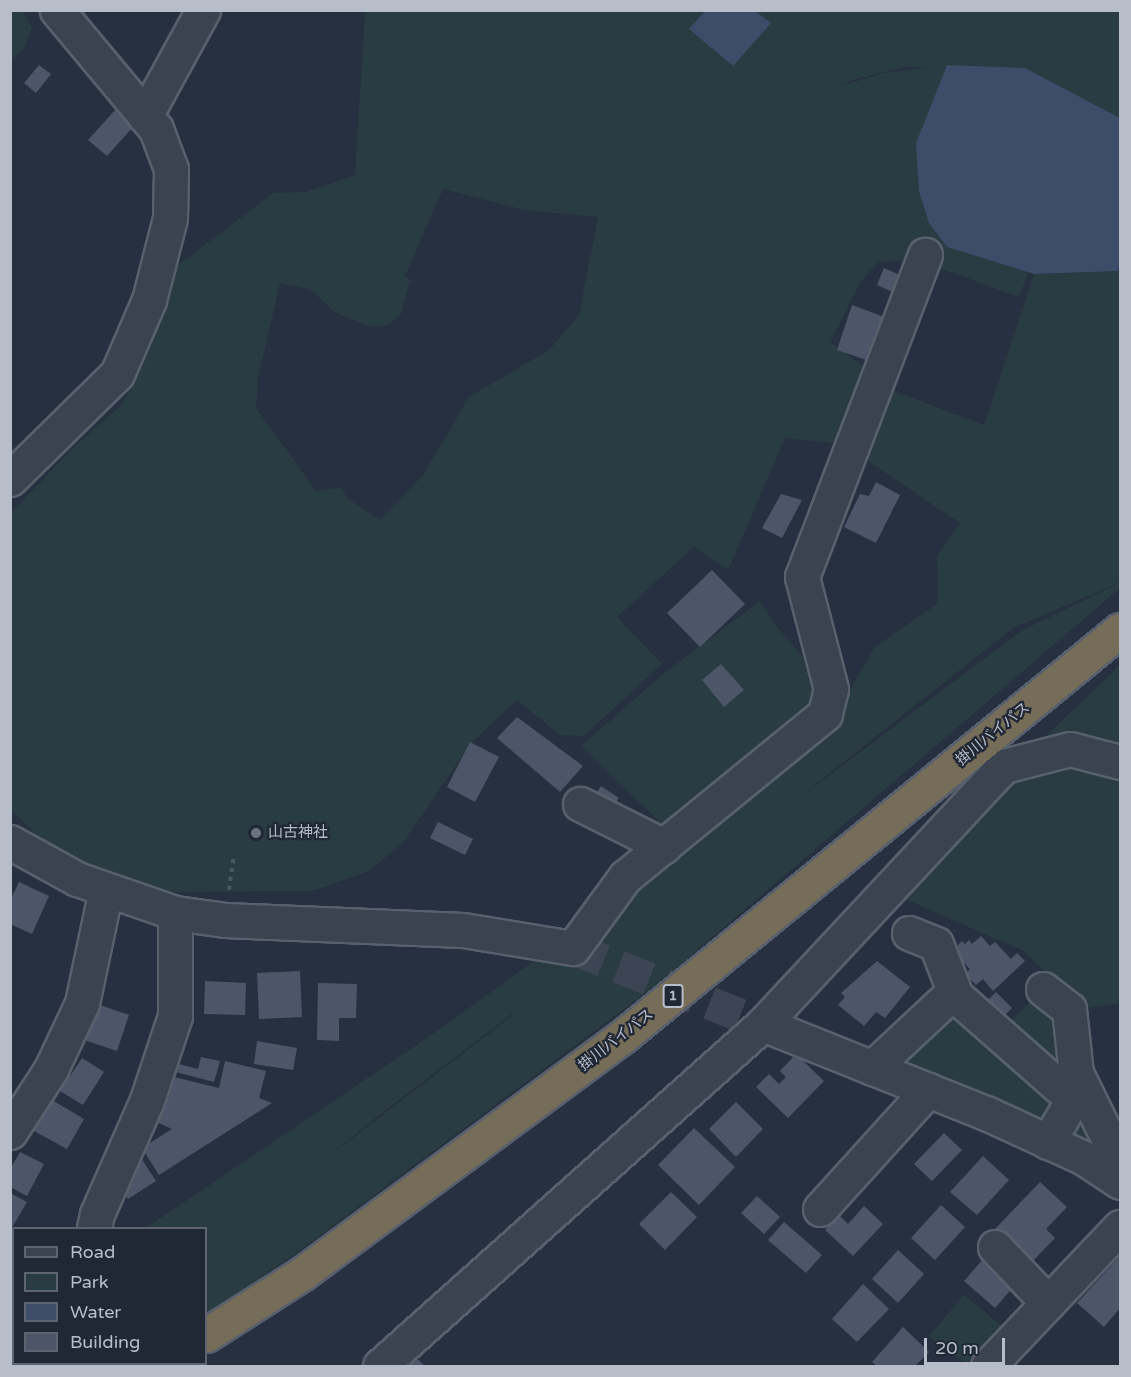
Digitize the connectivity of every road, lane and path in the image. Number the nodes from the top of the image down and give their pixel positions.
1 (57, 10) edge
2 (203, 10) edge
3 (145, 116) junction
4 (924, 255) dead end
5 (10, 480) edge
6 (1120, 630) edge
7 (1120, 762) edge
8 (580, 804) dead end
9 (11, 843) edge
10 (664, 846) junction
11 (234, 854) dead end
12 (106, 889) junction
13 (175, 913) junction
14 (225, 920) junction
15 (909, 933) dead end
16 (1043, 989) dead end
17 (956, 996) junction
18 (763, 1024) junction
19 (872, 1068) junction
20 (928, 1090) junction
21 (10, 1132) edge
22 (1048, 1142) junction
23 (1120, 1176) edge
24 (820, 1209) dead end
25 (94, 1227) edge
26 (1120, 1227) edge
27 (995, 1247) dead end
28 (1048, 1303) junction
29 (207, 1334) edge
30 (380, 1366) edge
31 (988, 1366) edge

1 - 3 street
2 - 3 street
3 - 5 street
4 - 10 street
6 - 29 highway, 掛川バイパス / 1
7 - 18 street
8 - 10 street
9 - 12 street
10 - 14 street
11 - 14 path
12 - 13 street
12 - 21 street
13 - 14 street
13 - 25 street
15 - 17 street
16 - 23 street
17 - 19 street
17 - 22 street
18 - 19 street
18 - 30 street
19 - 20 street
20 - 22 street
20 - 24 street
22 - 23 street
26 - 28 street
27 - 28 street
28 - 31 street

